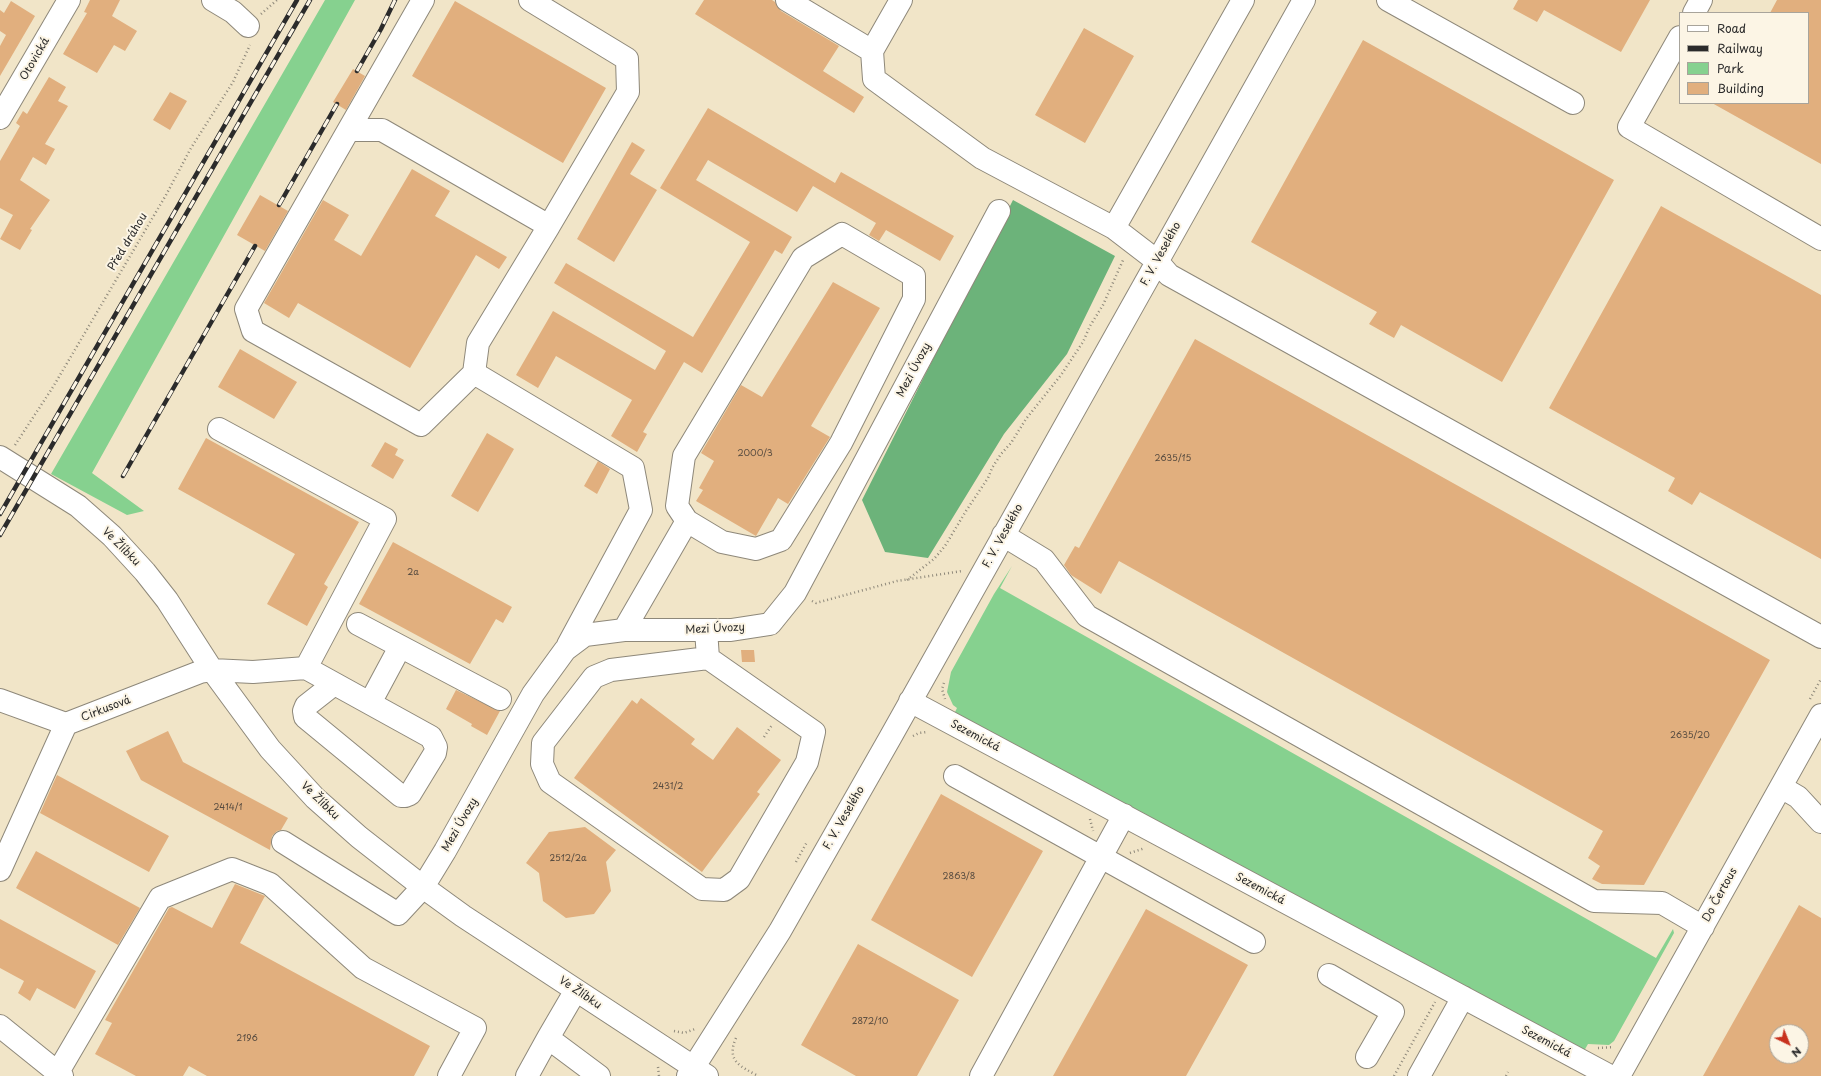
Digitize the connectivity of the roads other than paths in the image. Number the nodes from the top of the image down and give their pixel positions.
1 (69, 0) edge
2 (213, 0) edge
3 (423, 0) edge
4 (530, 0) edge
5 (901, 0) edge
6 (1243, 0) edge
7 (1304, 0) edge
8 (1388, 0) edge
9 (1702, 0) edge
10 (797, 3) edge
11 (1695, 12) edge
12 (248, 26) road end
13 (1679, 39) edge
14 (872, 51) junction
15 (1573, 103) dead end
16 (0, 118) edge
17 (349, 130) junction
18 (999, 211) dead end
19 (549, 226) junction
20 (1114, 228) junction
21 (1821, 239) edge
22 (1157, 261) junction
23 (474, 373) junction
24 (219, 429) dead end
25 (2, 459) edge
26 (687, 521) junction
27 (1004, 535) junction
28 (358, 624) dead end
29 (624, 630) junction
30 (706, 630) junction
31 (1821, 637) edge
32 (400, 647) junction
33 (565, 650) junction
34 (708, 658) junction
35 (306, 668) junction
36 (212, 670) junction
37 (334, 684) junction
38 (0, 700) edge
39 (500, 700) dead end
40 (910, 701) junction
41 (370, 703) junction
42 (1821, 715) edge
43 (66, 724) junction
44 (955, 776) dead end
45 (1781, 787) junction
46 (1124, 816) junction
47 (1821, 822) edge
48 (283, 842) dead end
49 (1101, 857) junction
50 (0, 870) edge
51 (423, 887) junction
52 (1703, 927) junction
53 (1254, 942) dead end
54 (1329, 976) dead end
55 (576, 990) junction
56 (1463, 997) junction
57 (0, 1026) edge
58 (548, 1038) junction
59 (1367, 1057) dead end
60 (696, 1073) edge
61 (60, 1074) edge
62 (449, 1076) edge
63 (527, 1076) edge
64 (599, 1076) edge
65 (981, 1076) edge
66 (1419, 1076) edge
67 (1610, 1076) edge
68 (1620, 1076) edge

1 - 16 street, Otovická
2 - 12 street
3 - 17 street
4 - 19 street
5 - 14 street
6 - 20 street
7 - 22 street, F. V. Veselého
8 - 15 street
9 - 11 street
10 - 14 street
13 - 21 street
14 - 20 street
17 - 19 street
17 - 23 street
18 - 30 street, Mezi Úvozy
19 - 23 street
20 - 22 street
22 - 27 street, F. V. Veselého
22 - 31 street
23 - 33 street
24 - 35 street
25 - 36 street, Ve Žlíbku
26 - 26 street
26 - 29 street
27 - 40 street, F. V. Veselého
27 - 52 street
28 - 32 street
29 - 30 street, Mezi Úvozy
29 - 33 street, Mezi Úvozy
30 - 34 street
32 - 39 street
32 - 41 street
33 - 51 street, Mezi Úvozy
34 - 34 street
35 - 36 street, Cirkusová
35 - 37 street
36 - 43 street, Cirkusová
36 - 51 street, Ve Žlíbku
37 - 41 street
37 - 41 street
38 - 43 street, Cirkusová
40 - 46 street, Sezemická
40 - 60 street, F. V. Veselého
42 - 45 street, Do Čertous
43 - 50 street
44 - 49 street
45 - 47 street
45 - 52 street, Do Čertous
46 - 49 street
46 - 56 street, Sezemická
48 - 51 street, Mezi Úvozy
49 - 53 street
49 - 65 street
51 - 55 street, Ve Žlíbku
52 - 68 street, Do Čertous
54 - 59 street
55 - 58 street
55 - 60 street, Ve Žlíbku
56 - 66 street
56 - 67 street, Sezemická
57 - 61 street
58 - 63 street
58 - 64 street
61 - 62 street

